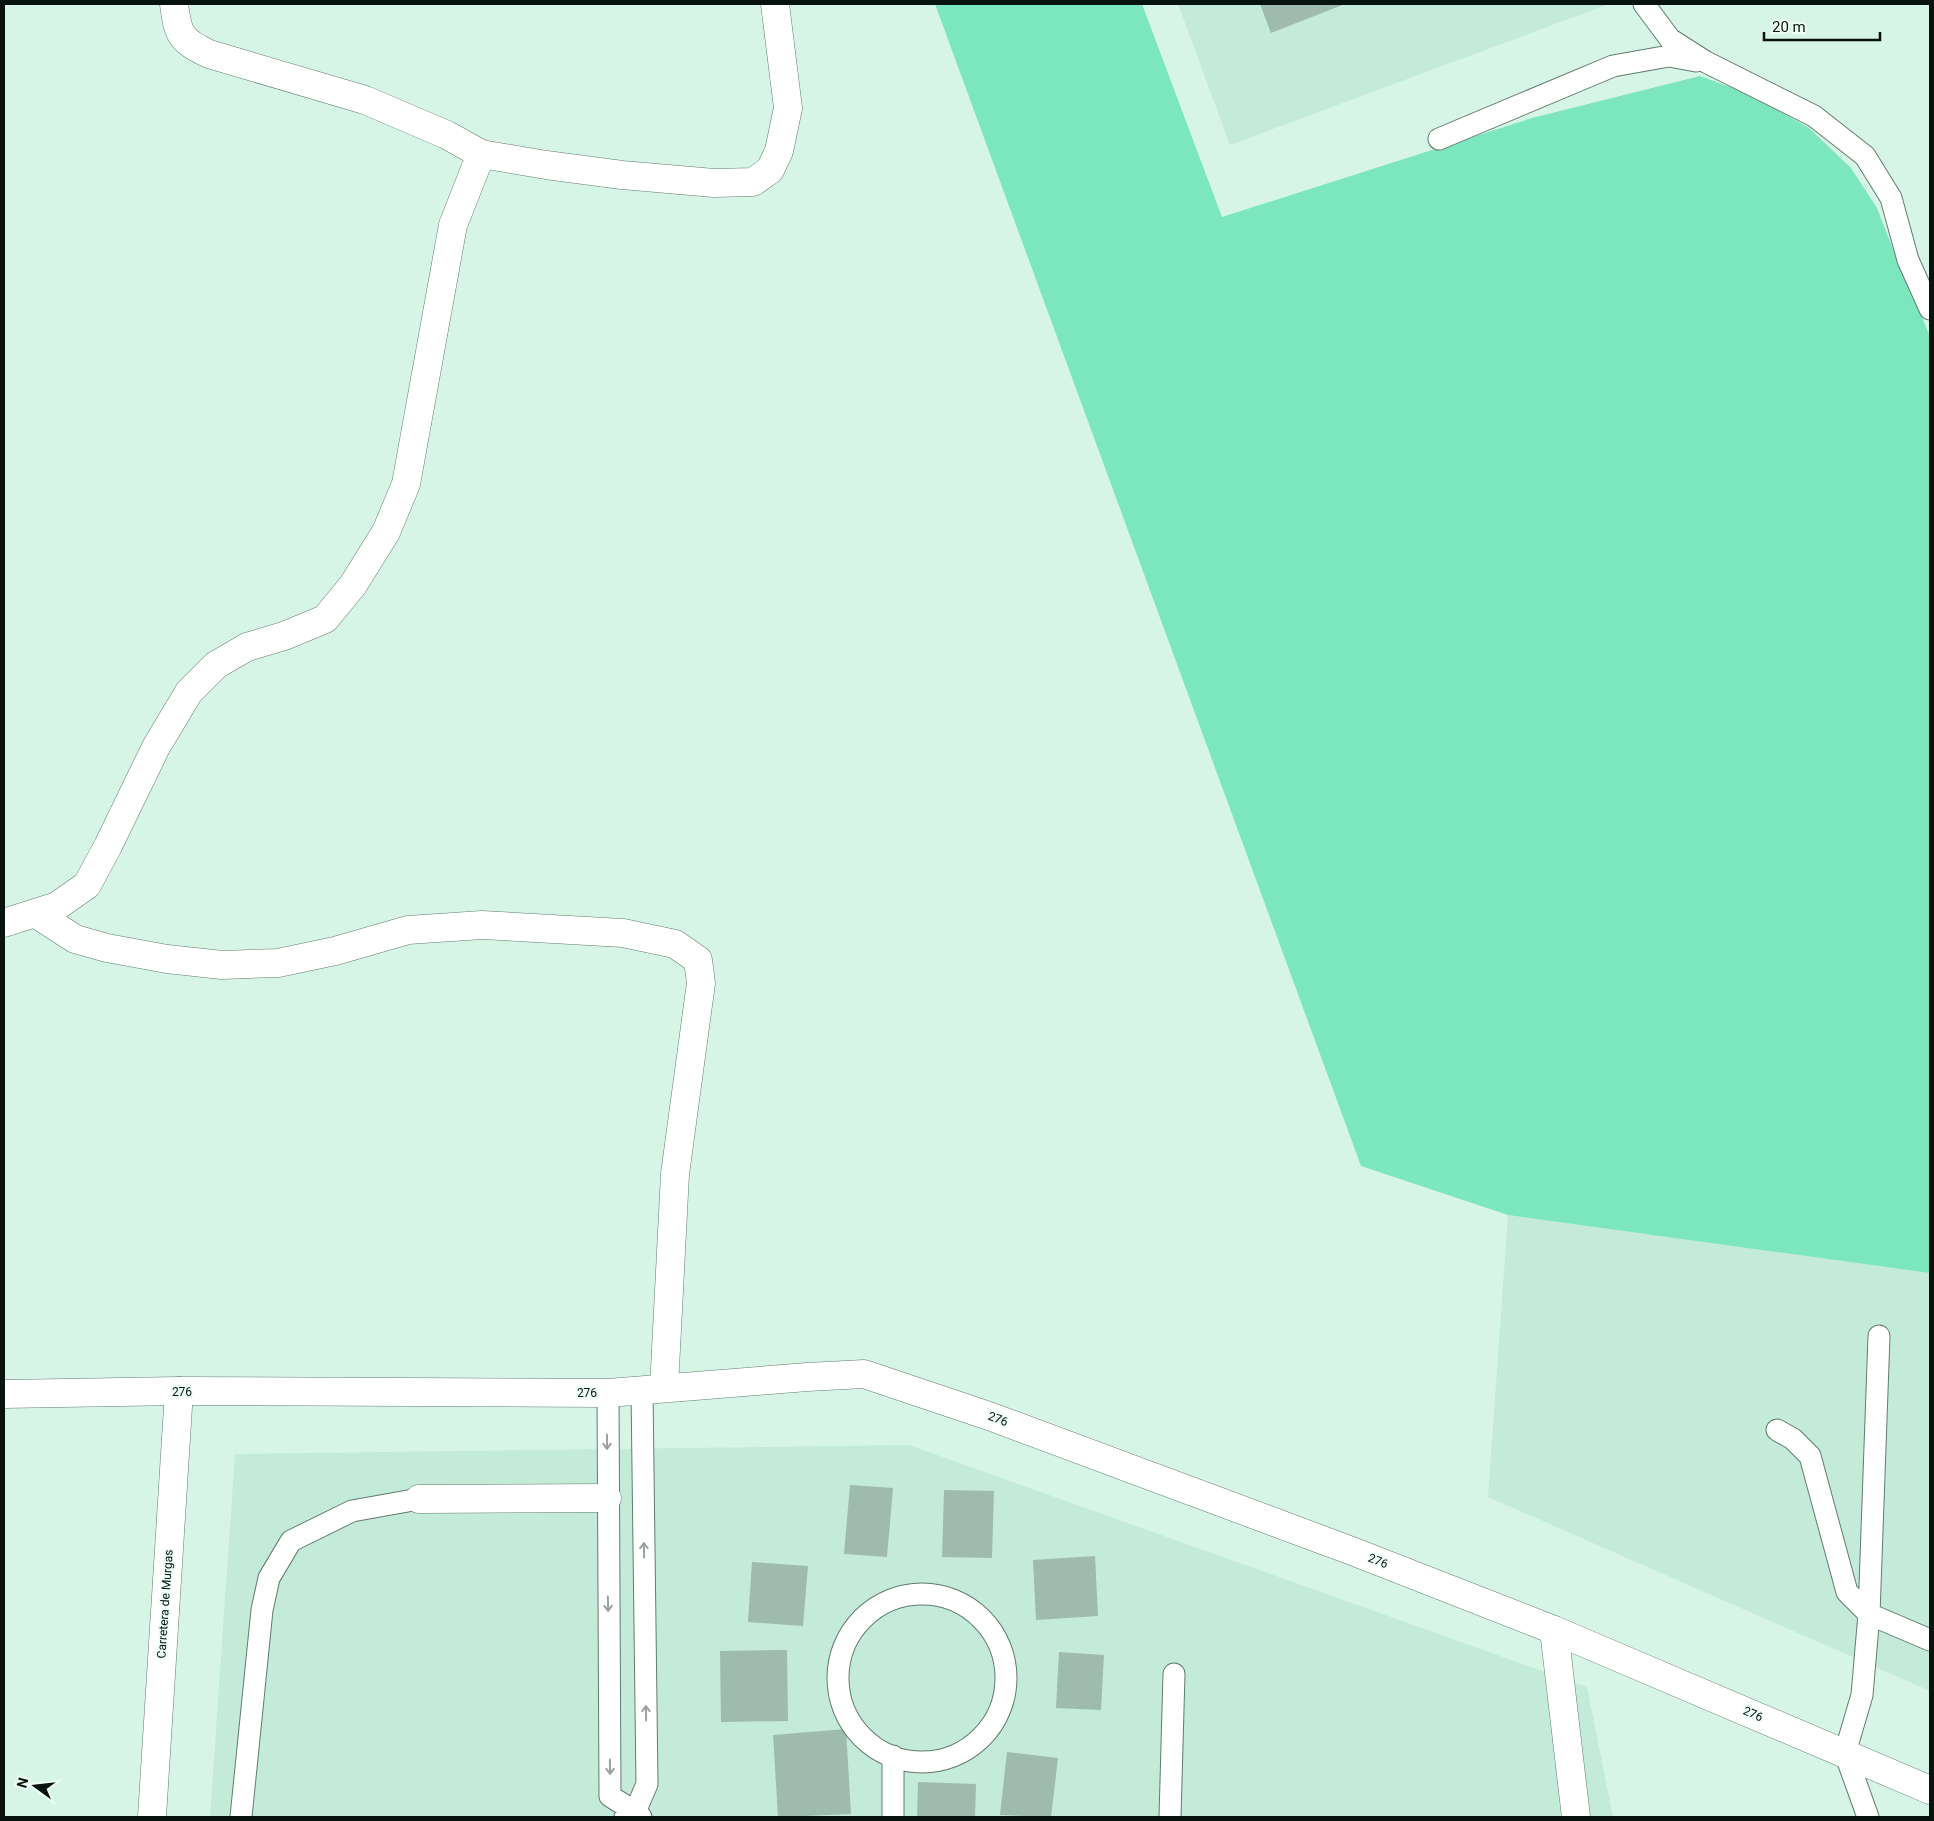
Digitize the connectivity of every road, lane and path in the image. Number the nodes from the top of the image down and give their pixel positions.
1 (174, 4) edge
2 (775, 4) edge
3 (1644, 4) edge
4 (1706, 62) junction
5 (1439, 139) dead end
6 (481, 154) junction
7 (1930, 309) edge
8 (35, 913) junction
9 (4, 923) edge
10 (1879, 1336) dead end
11 (653, 1389) junction
12 (179, 1392) junction
13 (608, 1393) junction
14 (4, 1394) edge
15 (1777, 1430) dead end
16 (607, 1498) junction
17 (419, 1499) joint
18 (1869, 1614) junction
19 (1554, 1630) junction
20 (1930, 1640) edge
21 (1174, 1674) dead end
22 (1845, 1753) junction
23 (893, 1756) junction
24 (1930, 1790) edge
25 (634, 1815) edge
26 (152, 1817) edge
27 (241, 1817) edge
28 (893, 1817) edge
29 (1170, 1817) edge
30 (1576, 1817) edge
31 (1868, 1817) edge

1 - 6 street
2 - 6 street
3 - 4 lane
4 - 5 lane
4 - 7 lane
6 - 8 street
8 - 9 street
8 - 11 street
10 - 18 lane
11 - 13 street, 276
11 - 19 street, 276
25 -> 11 lane
12 - 13 street, 276
12 - 14 street, 276
12 - 26 street, Carretera de Murgas
13 -> 16 lane
15 - 18 lane
16 - 17 street
16 -> 25 lane
17 - 27 lane
18 - 20 lane
18 - 22 lane
19 - 22 street, 276
19 - 30 street
21 - 29 lane
22 - 24 street, 276
22 - 31 lane
23 - 23 lane
23 - 28 lane

